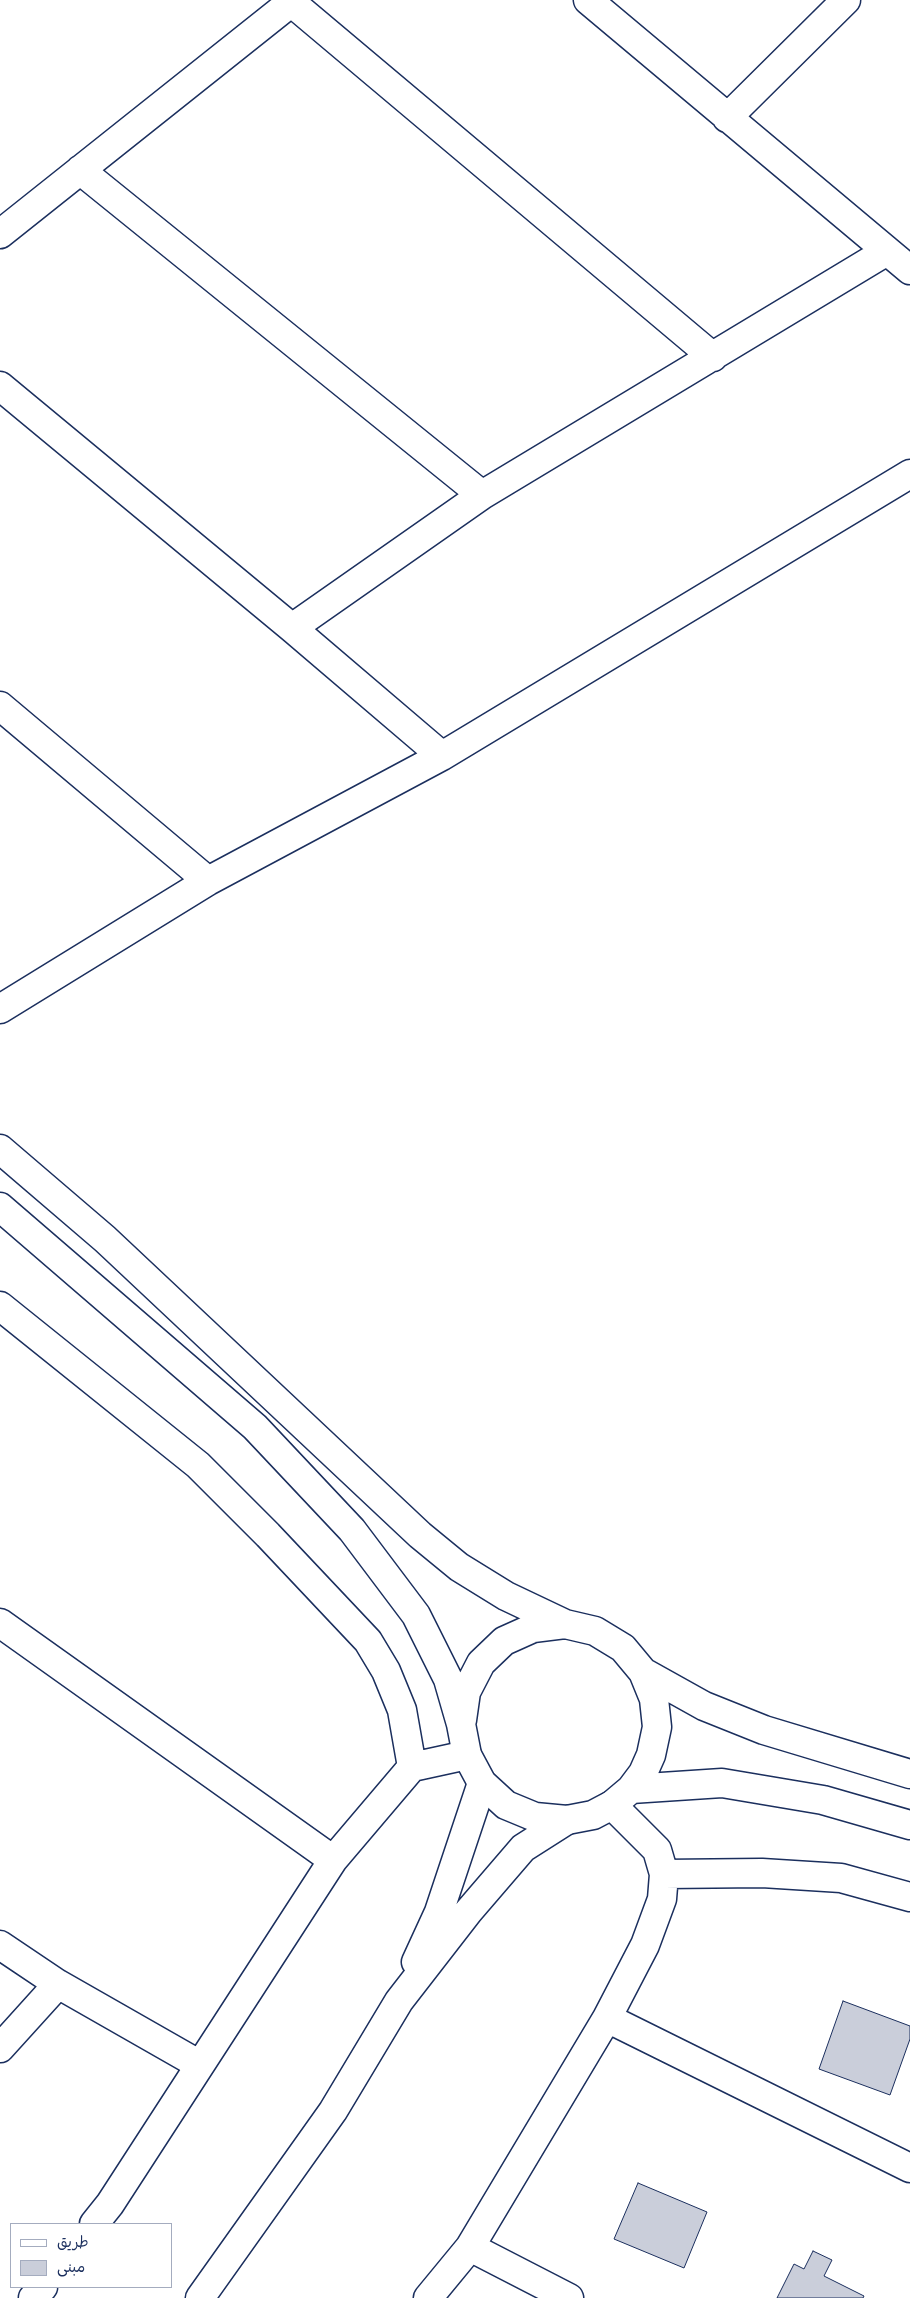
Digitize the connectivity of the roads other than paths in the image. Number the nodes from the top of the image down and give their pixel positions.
1 (588, 0) edge
2 (846, 0) edge
3 (292, 1) edge
4 (728, 118) junction
5 (80, 170) junction
6 (0, 234) edge
7 (888, 251) junction
8 (910, 270) edge
9 (713, 357) junction
10 (0, 386) edge
11 (910, 474) edge
12 (482, 495) junction
13 (292, 628) junction
14 (0, 706) edge
15 (442, 756) junction
16 (208, 881) junction
17 (0, 1009) edge
18 (0, 1148) edge
19 (0, 1207) edge
20 (0, 1306) edge
21 (0, 1623) edge
22 (565, 1624) junction
23 (643, 1672) junction
24 (461, 1724) junction
25 (467, 1755) junction
26 (412, 1768) junction
27 (910, 1774) edge
28 (482, 1783) junction
29 (622, 1797) junction
30 (567, 1820) junction
31 (910, 1825) edge
32 (333, 1860) junction
33 (664, 1874) junction
34 (910, 1897) edge
35 (0, 1946) edge
36 (58, 1984) junction
37 (399, 2001) junction
38 (608, 2018) junction
39 (0, 2048) edge
40 (200, 2064) junction
41 (910, 2168) edge
42 (95, 2223) edge
43 (470, 2247) junction
44 (42, 2288) edge
45 (33, 2298) edge
46 (200, 2298) edge
47 (428, 2298) edge
48 (569, 2298) edge

1 - 4 main road
2 - 4 main road
3 - 5 main road
3 - 9 main road
4 - 7 main road
5 - 6 main road
5 - 12 main road
7 - 8 main road
7 - 9 main road
9 - 12 main road
10 - 13 main road
11 - 15 main road
12 - 13 main road
13 - 15 main road
14 - 16 main road
15 - 16 main road
16 - 17 main road
18 - 22 main road
19 - 24 main road
20 - 26 main road
21 - 32 main road
22 - 23 main road
22 - 24 main road
23 - 27 main road
23 - 29 main road
24 - 25 main road
25 - 26 main road
25 - 28 main road
26 - 32 main road
28 - 30 main road
28 - 37 main road
29 - 30 main road
29 - 31 main road
29 - 33 main road
30 - 37 main road
32 - 40 main road
33 - 34 main road
33 - 38 main road
35 - 36 main road
36 - 39 main road
36 - 40 main road
37 - 46 main road
38 - 41 main road
38 - 43 main road
40 - 42 main road
43 - 47 main road
43 - 48 main road
44 - 45 main road

